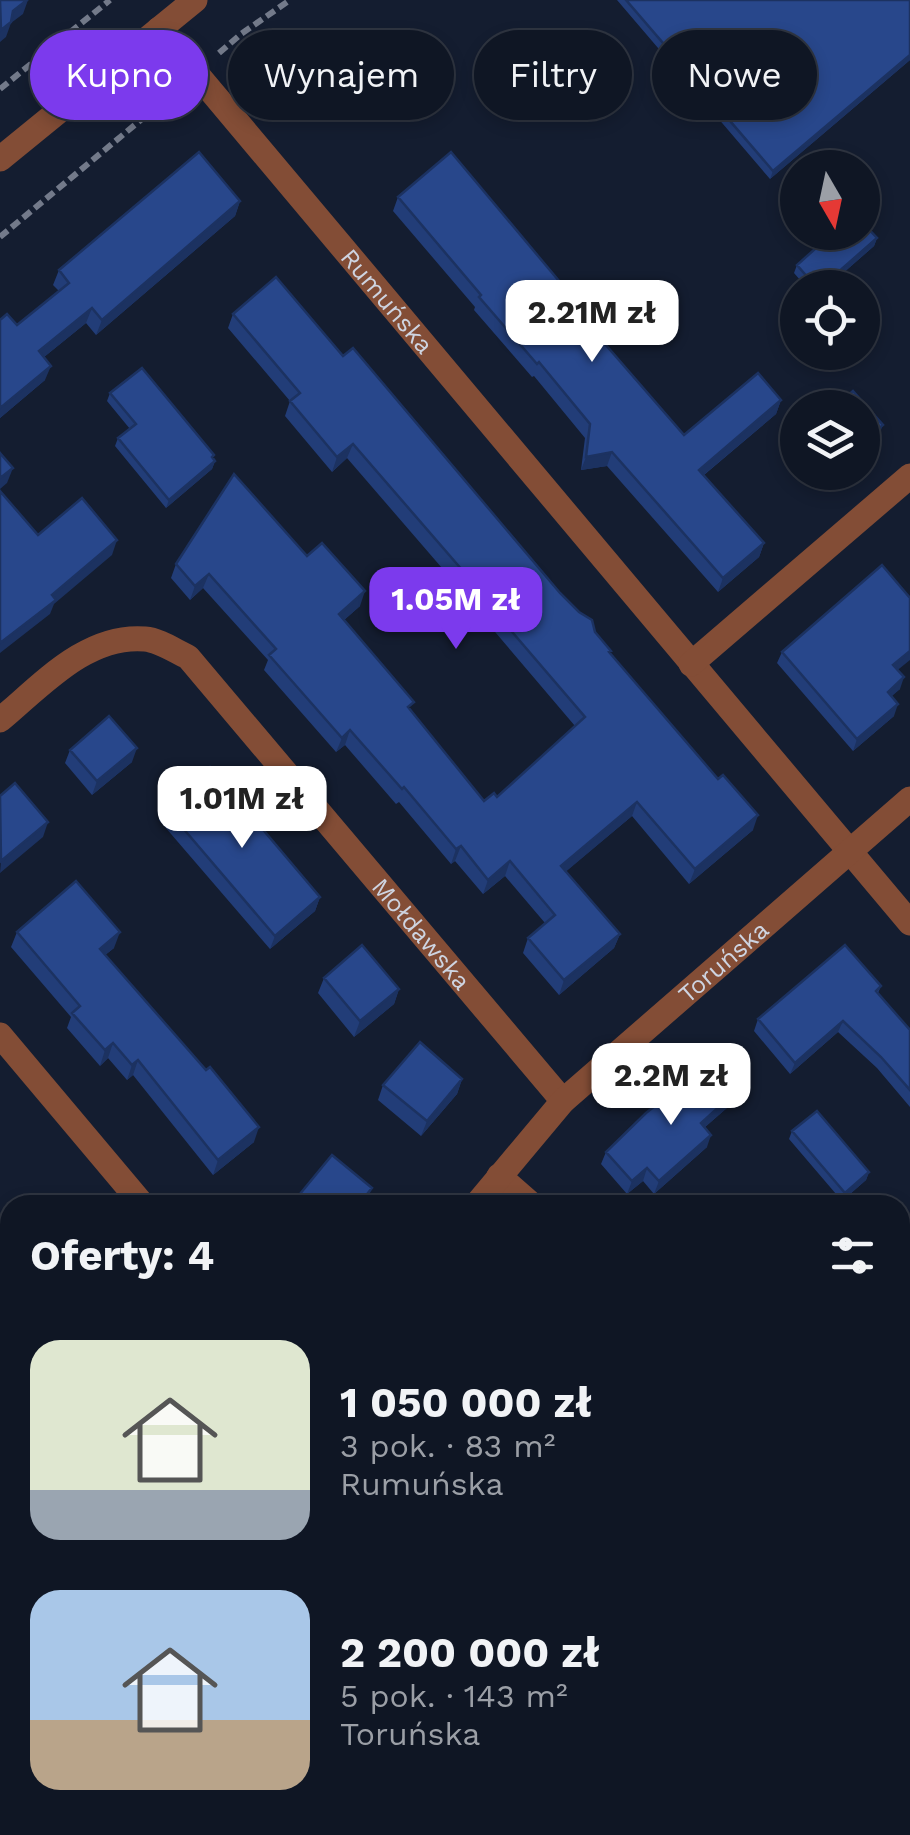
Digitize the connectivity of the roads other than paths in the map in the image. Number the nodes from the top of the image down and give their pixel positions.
1 (184, 3) edge
2 (160, 29) junction
3 (0, 159) edge
4 (910, 476) edge
5 (692, 664) junction
6 (0, 720) edge
7 (910, 799) edge
8 (849, 851) junction
9 (910, 923) edge
10 (0, 1035) edge
11 (564, 1100) junction
12 (499, 1176) junction
13 (136, 1195) edge
14 (484, 1195) edge
15 (521, 1195) edge

1 - 2 street
2 - 3 street
2 - 5 street, Rumuńska
4 - 5 street
5 - 8 street, Rumuńska
6 - 11 street, Mołdawska
7 - 8 street, Toruńska
8 - 9 street, Rumuńska
8 - 11 street, Toruńska
10 - 13 street
11 - 12 street, Toruńska
12 - 14 street, Toruńska
12 - 15 street

